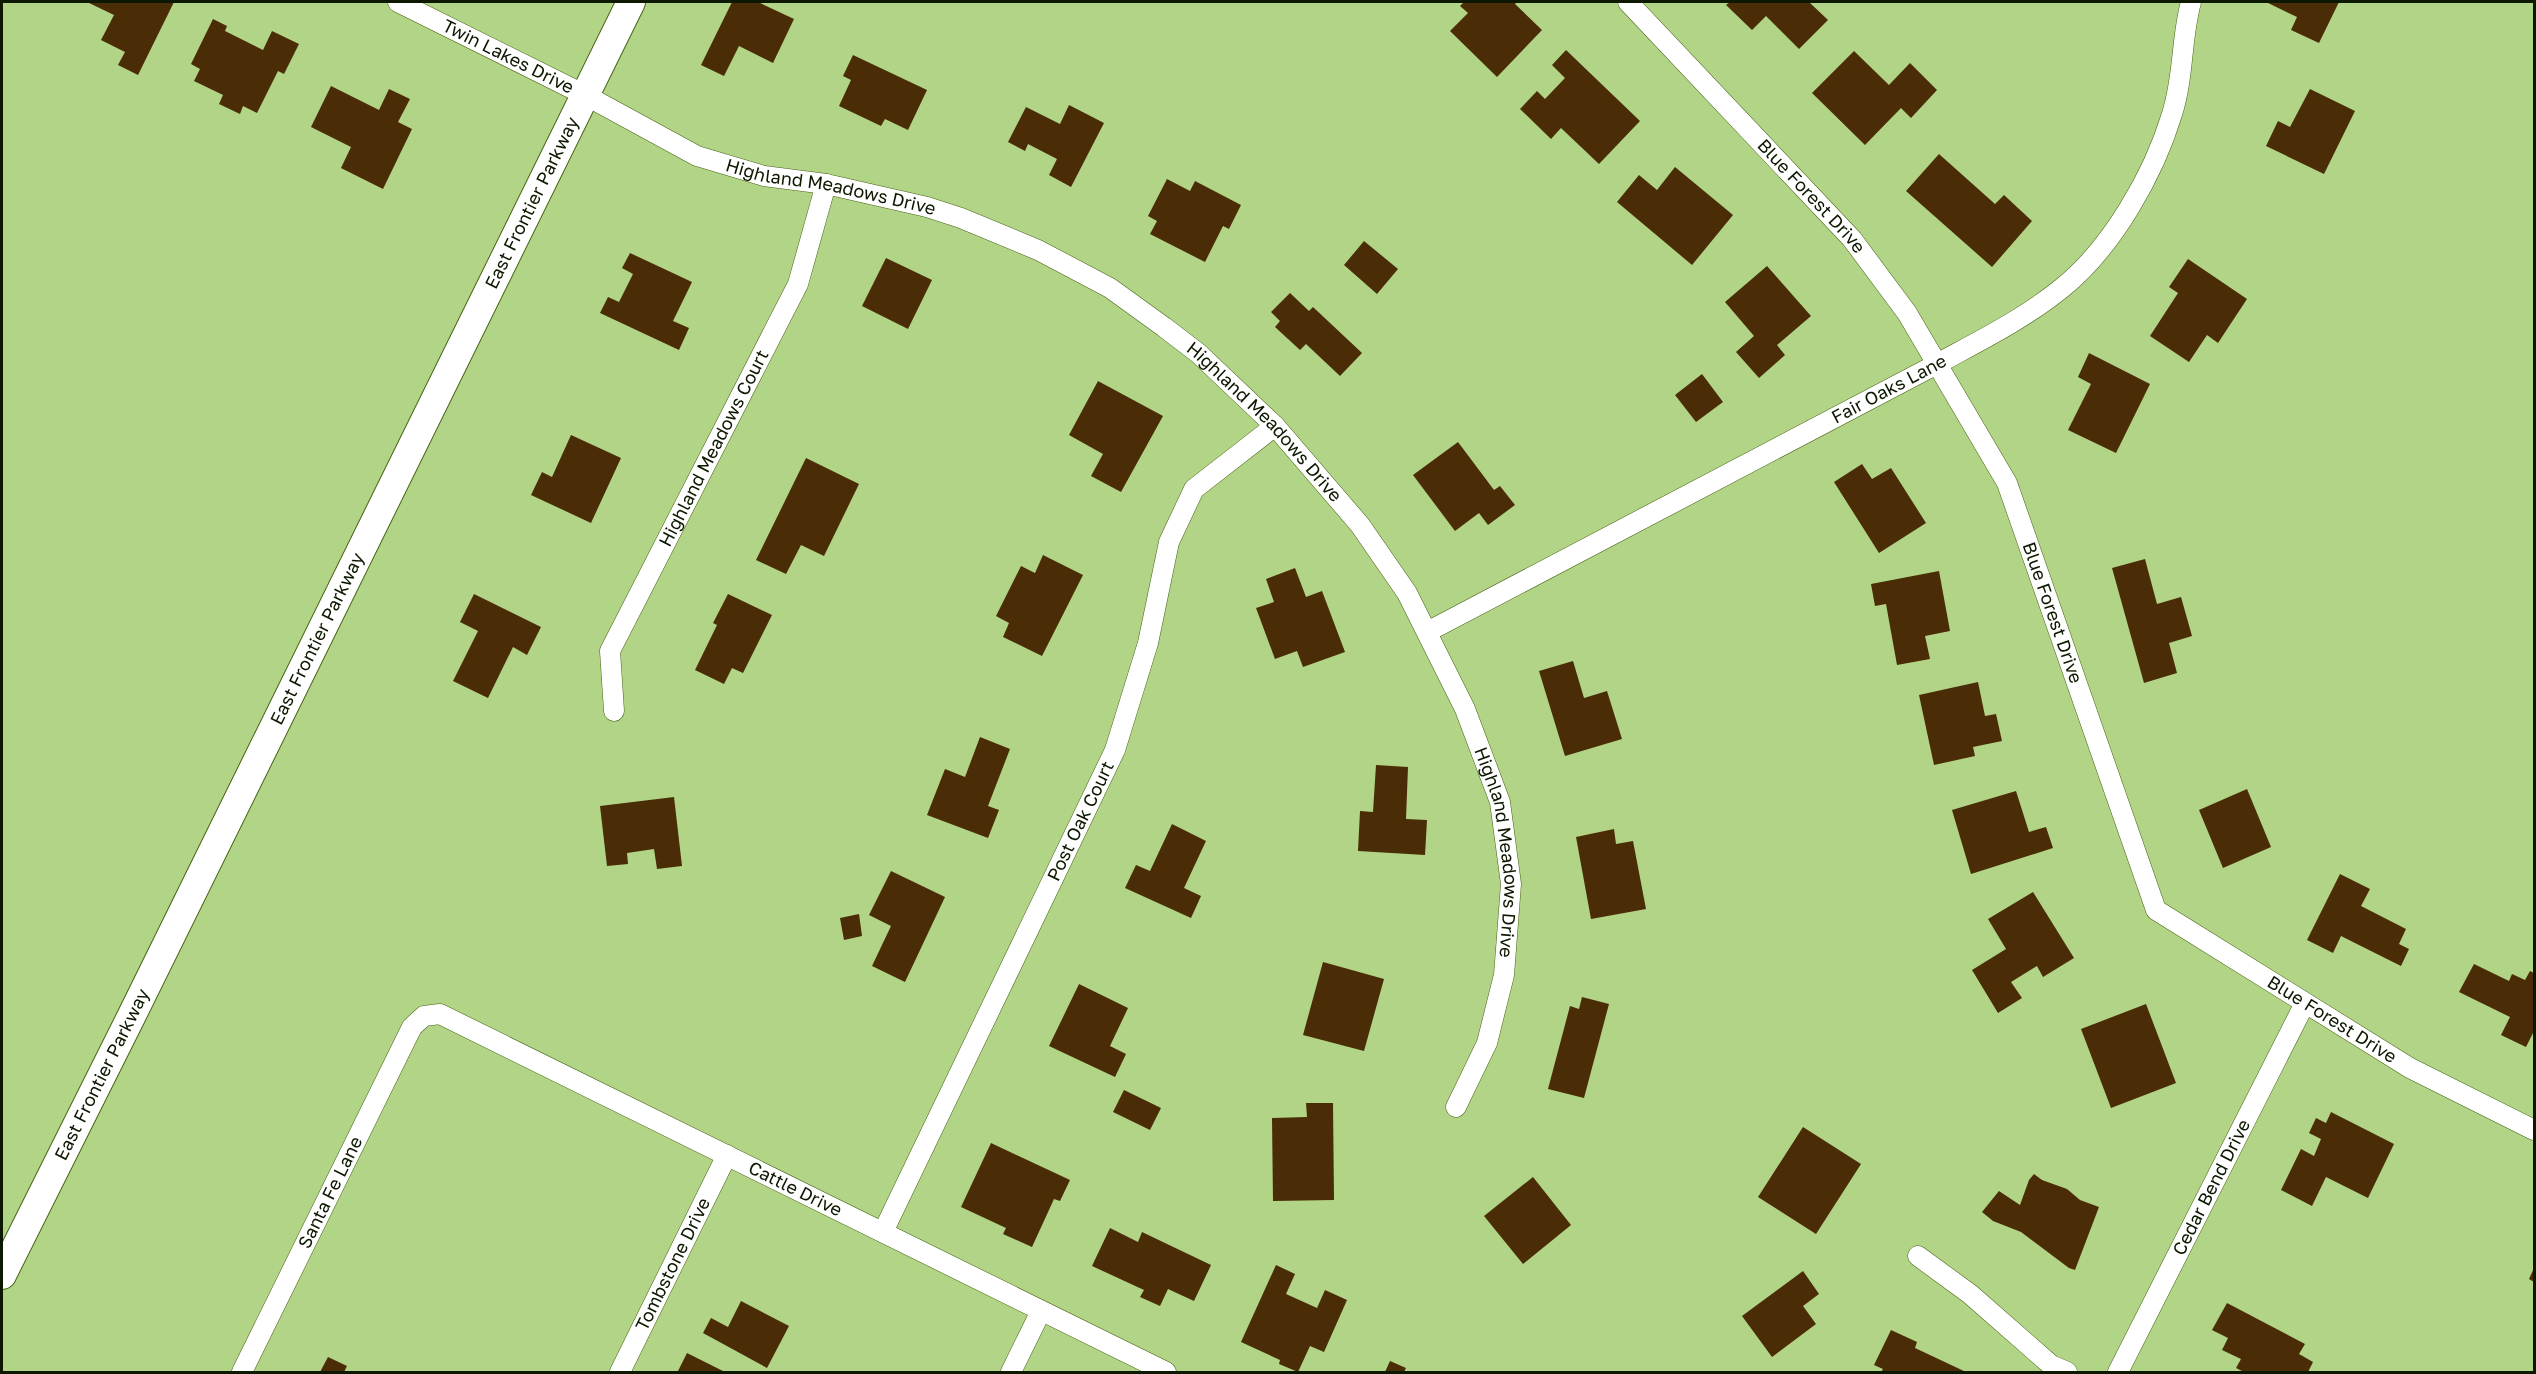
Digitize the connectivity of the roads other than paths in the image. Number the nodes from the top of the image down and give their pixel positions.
1 (398, 2) edge
2 (631, 2) edge
3 (1628, 2) edge
4 (2191, 2) edge
5 (585, 95) junction
6 (826, 184) junction
7 (1937, 364) junction
8 (1275, 426) junction
9 (1427, 632) junction
10 (614, 711) dead end
11 (2305, 1003) junction
12 (424, 1016) joint
13 (1456, 1107) dead end
14 (2535, 1130) edge
15 (727, 1155) junction
16 (883, 1232) junction
17 (1918, 1256) dead end
18 (2, 1275) edge
19 (1041, 1311) junction
20 (242, 1372) edge
21 (620, 1372) edge
22 (1011, 1372) edge
23 (1166, 1372) edge
24 (2067, 1372) edge
25 (2118, 1372) edge

1 - 5 street, Twin Lakes Drive
2 - 5 street, East Frontier Parkway
3 - 7 street, Blue Forest Drive
4 - 7 street, Fair Oaks Lane
5 - 6 street, Highland Meadows Drive
5 - 18 street, East Frontier Parkway
6 - 8 street, Highland Meadows Drive
6 - 10 street, Highland Meadows Court
7 - 9 street, Fair Oaks Lane
7 - 11 street, Blue Forest Drive
8 - 9 street, Highland Meadows Drive
8 - 16 street, Post Oak Court
9 - 13 street, Highland Meadows Drive
11 - 14 street, Blue Forest Drive
11 - 25 street, Cedar Bend Drive
12 - 15 street, Cattle Drive
12 - 20 street, Santa Fe Lane
15 - 16 street, Cattle Drive
15 - 21 street, Tombstone Drive
16 - 19 street, Cattle Drive
17 - 24 street
19 - 22 street
19 - 23 street, Cattle Drive

